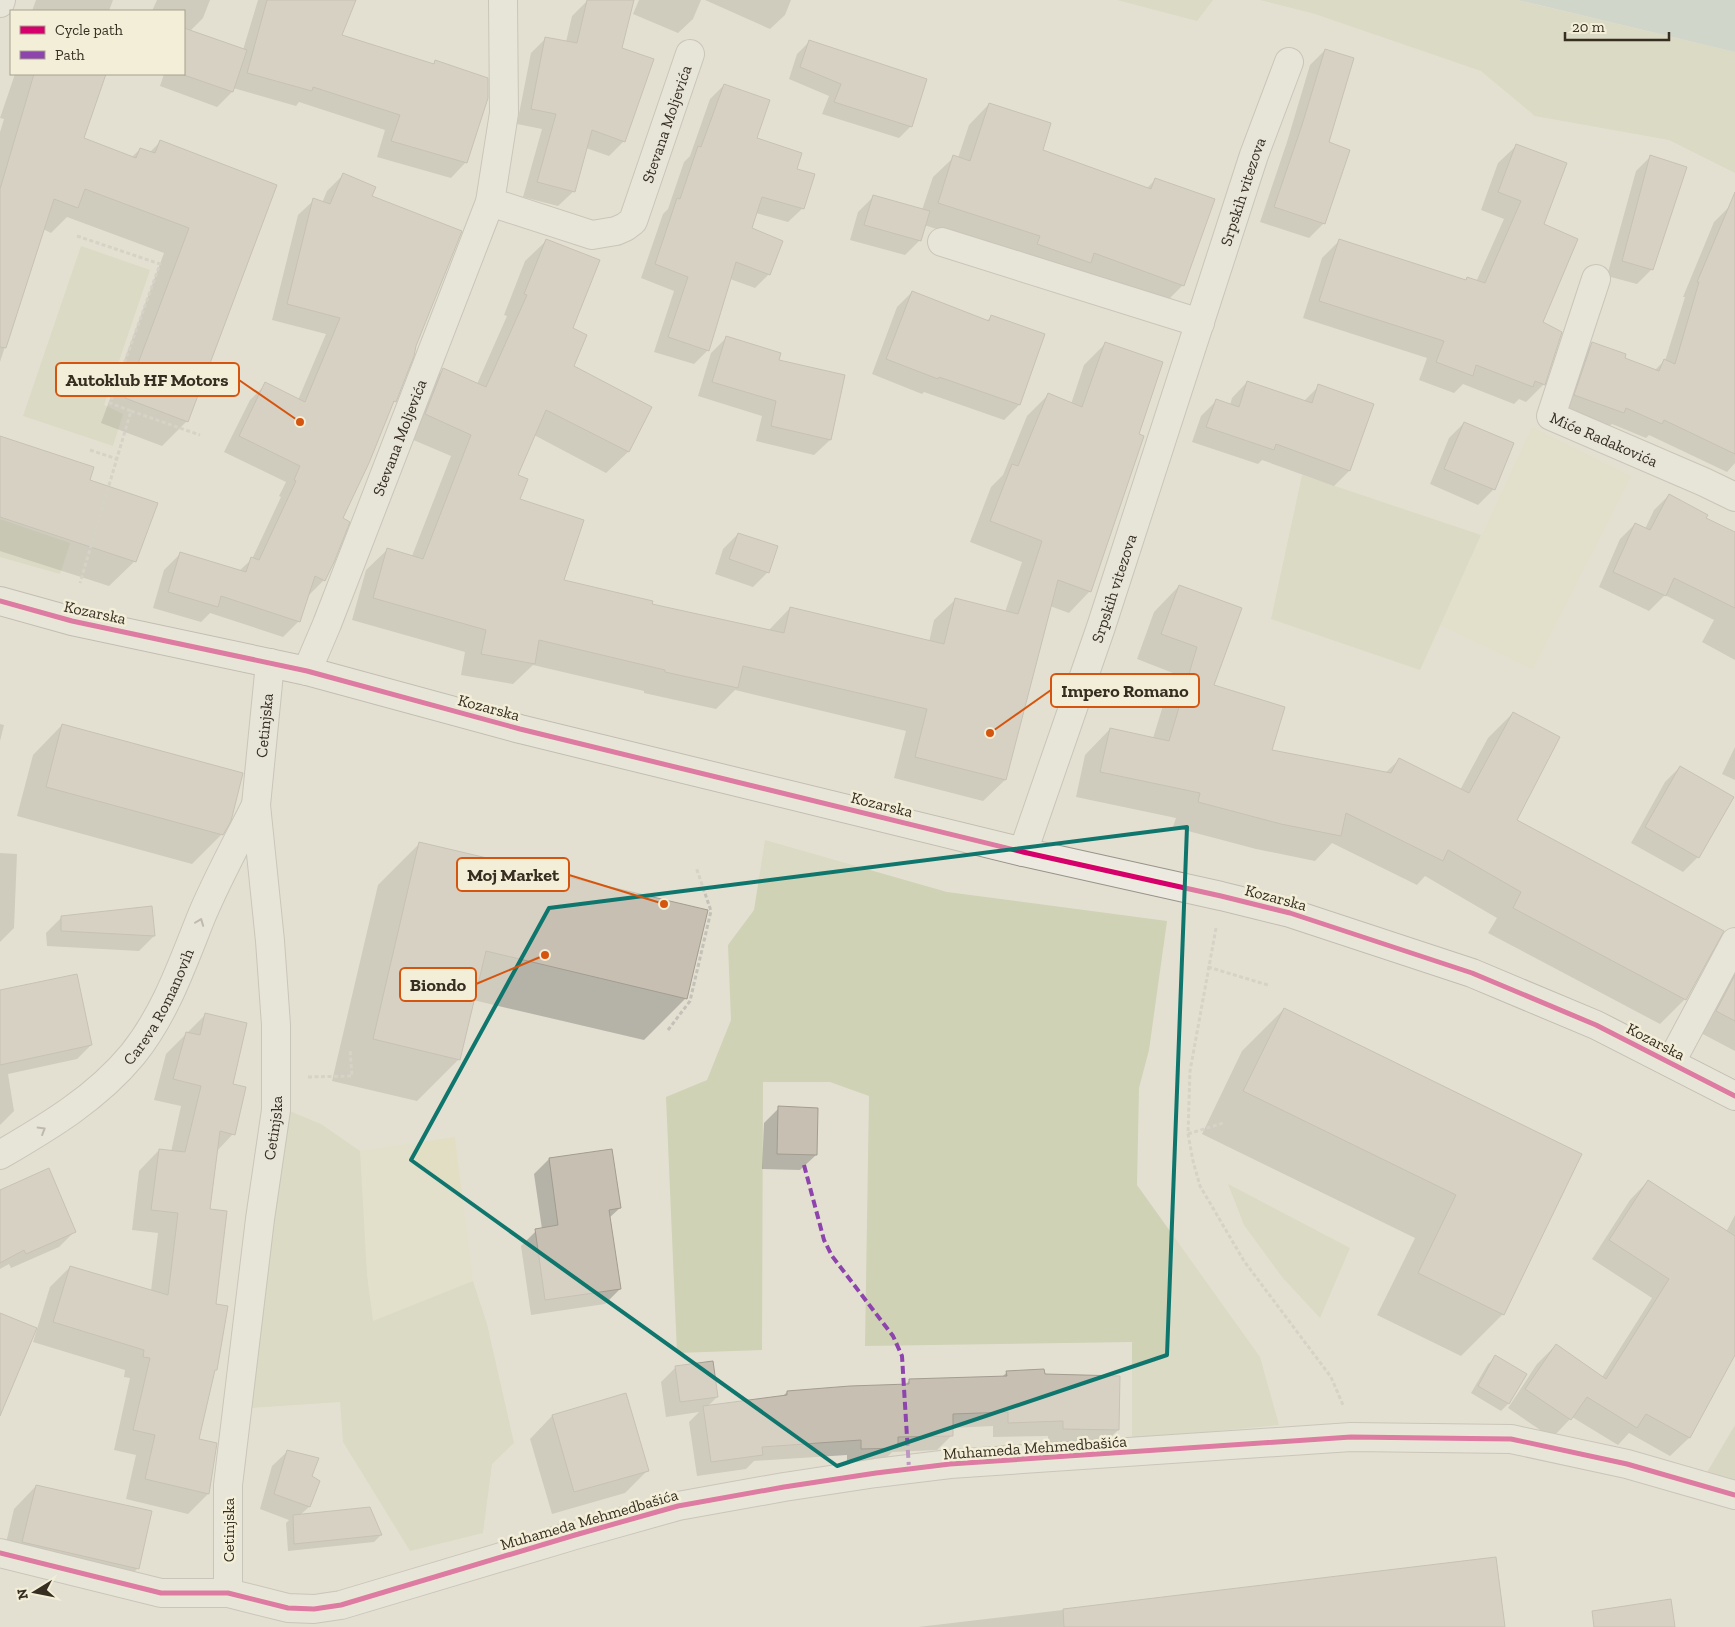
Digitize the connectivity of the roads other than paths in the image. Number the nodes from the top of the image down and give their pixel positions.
1 (503, 0) edge
2 (690, 54) dead end
3 (1289, 62) dead end
4 (490, 202) junction
5 (942, 242) dead end
6 (1596, 279) dead end
7 (1200, 323) junction
8 (1735, 497) edge
9 (0, 601) edge
10 (270, 663) junction
11 (307, 671) junction
12 (256, 805) junction
13 (1023, 852) junction
14 (1735, 942) edge
15 (1671, 1062) junction
16 (1735, 1096) edge
17 (0, 1156) edge
18 (1735, 1495) edge
19 (0, 1552) edge
20 (228, 1593) junction

1 - 4 street, Stevana Moljevića
2 - 4 street, Stevana Moljevića
3 - 7 street, Srpskih vitezova
4 - 11 street, Stevana Moljevića
5 - 7 street
6 - 8 street, Miće Radakovića
7 - 13 street, Srpskih vitezova
9 - 10 street, Kozarska
10 - 11 street, Kozarska
10 - 12 street, Cetinjska
11 - 13 street, Kozarska
17 -> 12 street, Careva Romanovih
12 - 20 street, Cetinjska
13 - 15 street, Kozarska
14 - 15 street
15 - 16 street, Kozarska
18 - 20 street, Muhameda Mehmedbašića
19 - 20 street, Muhameda Mehmedbašića

